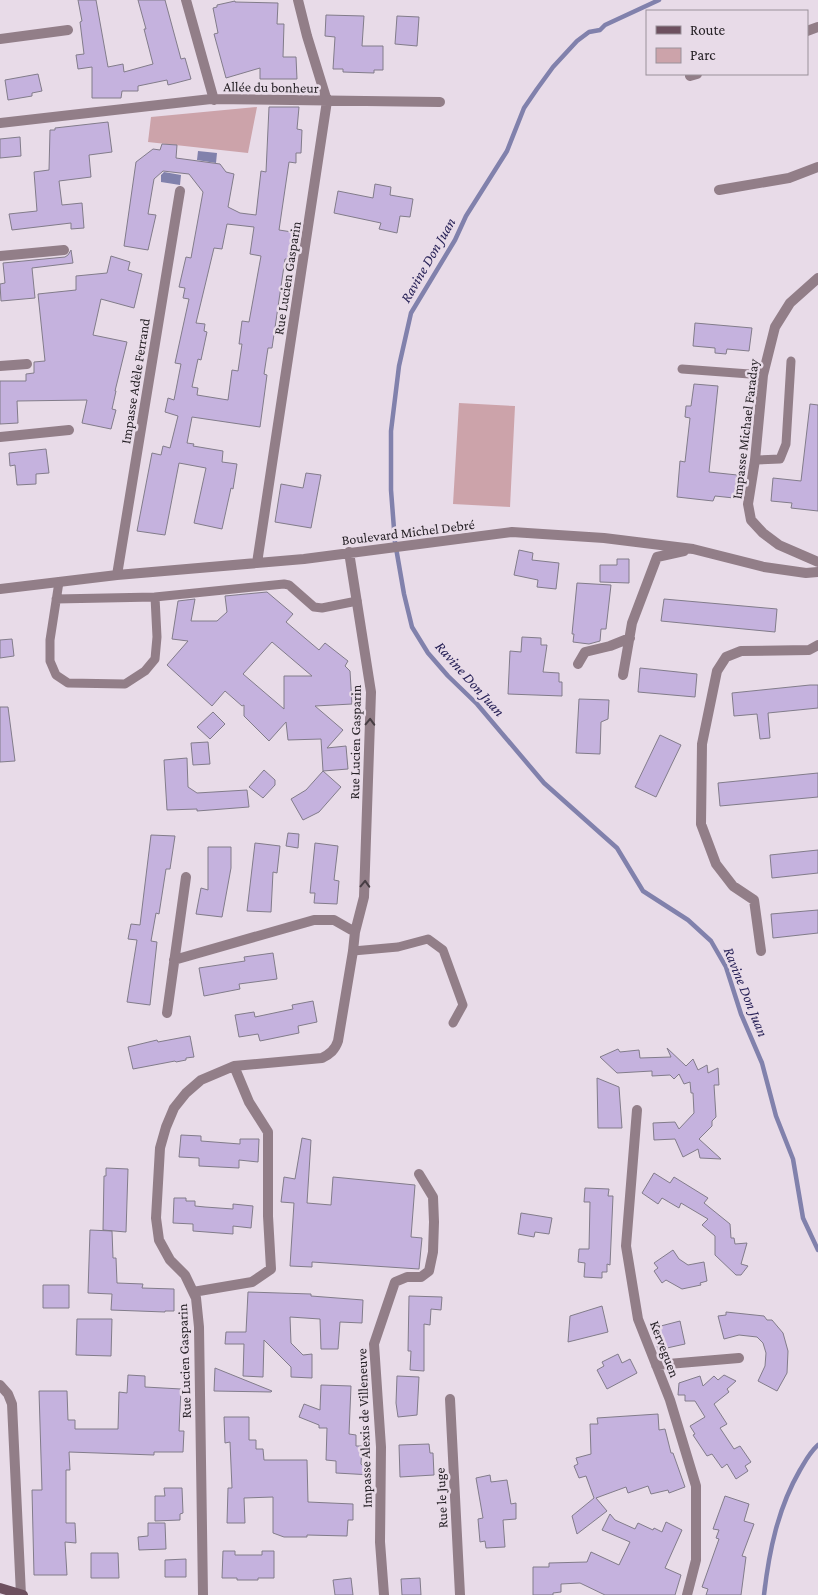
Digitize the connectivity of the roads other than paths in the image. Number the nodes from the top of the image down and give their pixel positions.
1 (186, 0) edge
2 (298, 0) edge
3 (68, 30) dead end
4 (0, 39) edge
5 (214, 100) junction
6 (327, 101) junction
7 (440, 102) dead end
8 (0, 123) edge
9 (818, 167) edge
10 (719, 190) dead end
11 (180, 191) dead end
12 (64, 250) dead end
13 (0, 256) edge
14 (818, 278) edge
15 (791, 361) dead end
16 (27, 364) dead end
17 (0, 366) edge
18 (682, 369) dead end
19 (763, 375) junction
20 (69, 430) dead end
21 (0, 437) edge
22 (755, 460) junction
23 (692, 549) junction
24 (349, 552) junction
25 (818, 562) edge
26 (257, 563) junction
27 (818, 572) edge
28 (117, 575) junction
29 (59, 582) junction
30 (0, 589) edge
31 (155, 597) junction
32 (56, 599) junction
33 (357, 601) junction
34 (630, 638) junction
35 (818, 645) edge
36 (578, 664) dead end
37 (623, 675) dead end
38 (186, 877) dead end
39 (355, 932) junction
40 (761, 951) dead end
41 (353, 952) junction
42 (174, 960) junction
43 (167, 1013) dead end
44 (454, 1023) dead end
45 (234, 1066) junction
46 (637, 1110) dead end
47 (419, 1174) dead end
48 (193, 1292) junction
49 (739, 1358) dead end
50 (656, 1365) junction
51 (0, 1385) edge
52 (450, 1399) dead end
53 (0, 1588) edge
54 (22, 1595) edge
55 (203, 1595) edge
56 (384, 1595) edge
57 (460, 1595) edge
58 (687, 1595) edge

1 - 5 street, Allée du bonheur
2 - 6 street, Rue Lucien Gasparin
3 - 4 street
5 - 6 street, Allée du bonheur
5 - 8 street, Allée du bonheur
6 - 7 street, Allée du bonheur
6 - 26 street, Rue Lucien Gasparin
9 - 10 street
11 - 28 street, Impasse Adèle Ferrand
12 - 13 street
14 - 19 street, Impasse Michael Faraday
15 - 22 lane
16 - 17 street
18 - 19 lane
19 - 22 street, Impasse Michael Faraday
20 - 21 street
22 - 25 street, Impasse Michael Faraday
23 - 24 street, Boulevard Michel Debré
23 - 27 street, Boulevard Michel Debré
23 - 34 street
24 - 26 street, Boulevard Michel Debré
24 - 33 street, Rue Lucien Gasparin
26 - 28 street, Boulevard Michel Debré
28 - 29 street, Boulevard Michel Debré
29 - 30 street, Boulevard Michel Debré
29 - 32 lane
31 - 32 lane
31 - 32 lane
31 - 33 lane
39 -> 33 street, Rue Lucien Gasparin
34 - 36 street
34 - 37 street
35 - 40 street
38 - 42 street
39 - 41 street, Rue Lucien Gasparin
39 - 42 street
41 - 44 lane
41 - 45 street, Rue Lucien Gasparin
42 - 43 street
45 - 48 street, Rue Lucien Gasparin
45 - 48 street
46 - 50 street, Kerveguen
47 - 56 street, Impasse Alexis de Villeneuve
48 - 55 street, Rue Lucien Gasparin
49 - 50 street
50 - 58 street, Kerveguen
51 - 54 street
52 - 57 street, Rue le Juge
53 - 54 main road

